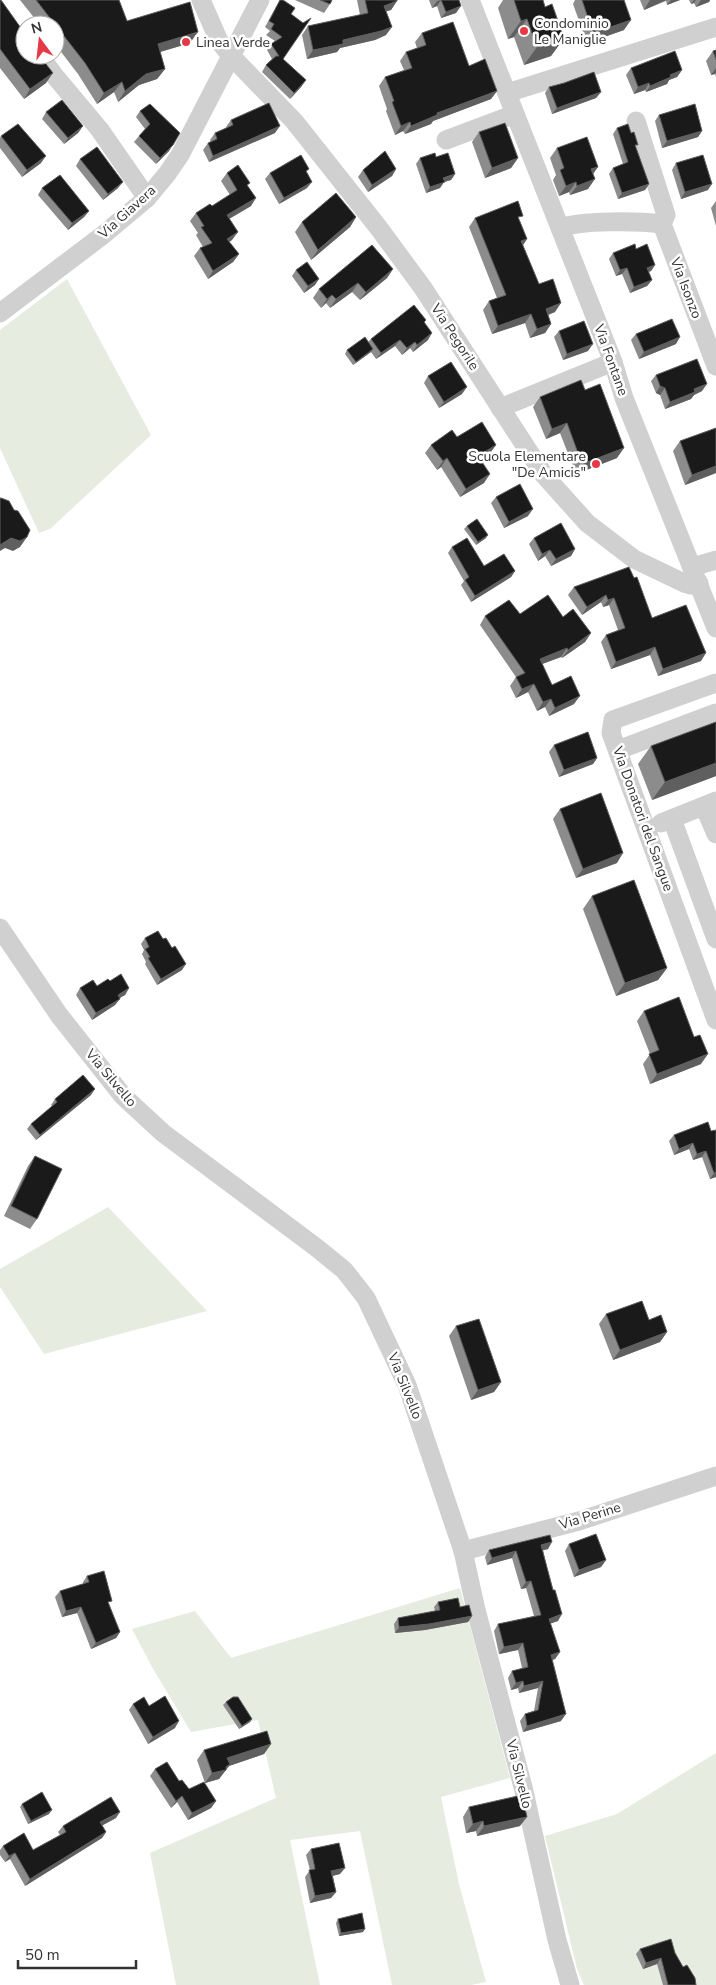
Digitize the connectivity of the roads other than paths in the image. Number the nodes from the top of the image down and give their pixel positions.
1 (201, 0) edge
2 (260, 0) edge
3 (470, 0) edge
4 (716, 27) edge
5 (232, 57) junction
6 (46, 65) edge
7 (507, 93) junction
8 (515, 114) junction
9 (636, 120) dead end
10 (446, 140) dead end
11 (147, 198) junction
12 (662, 224) junction
13 (560, 228) junction
14 (0, 313) edge
15 (714, 355) edge
16 (614, 362) junction
17 (500, 408) junction
18 (716, 560) edge
19 (695, 575) junction
20 (716, 628) edge
21 (716, 683) edge
22 (716, 713) edge
23 (618, 750) junction
24 (710, 803) edge
25 (672, 819) junction
26 (646, 829) junction
27 (716, 834) edge
28 (0, 928) edge
29 (716, 938) edge
30 (716, 1020) edge
31 (716, 1476) edge
32 (462, 1551) junction
33 (570, 1985) edge

1 - 5 street, Via Pegorile
2 - 5 street, Via Giavera
3 - 7 street, Via Fontane
4 - 7 street
5 - 11 street, Via Giavera
5 - 17 street, Via Pegorile
6 - 11 street
7 - 8 street, Via Fontane
8 - 10 street
8 - 13 street, Via Fontane
9 - 12 street, Via Isonzo
11 - 14 street, Via Giavera
12 - 13 street
12 - 15 street, Via Isonzo
13 - 16 street, Via Fontane
16 - 17 street
16 - 19 street, Via Fontane
17 - 19 street, Via Pegorile
18 - 19 street
19 - 20 street, Via Fontane
21 - 23 street, Via Donatori del Sangue
22 - 23 street
23 - 26 street, Via Donatori del Sangue
24 - 25 street
24 - 27 street
25 - 26 street
25 - 29 street
26 - 30 street, Via Donatori del Sangue
28 - 32 street, Via Silvello
31 - 32 street, Via Perine
32 - 33 street, Via Silvello

